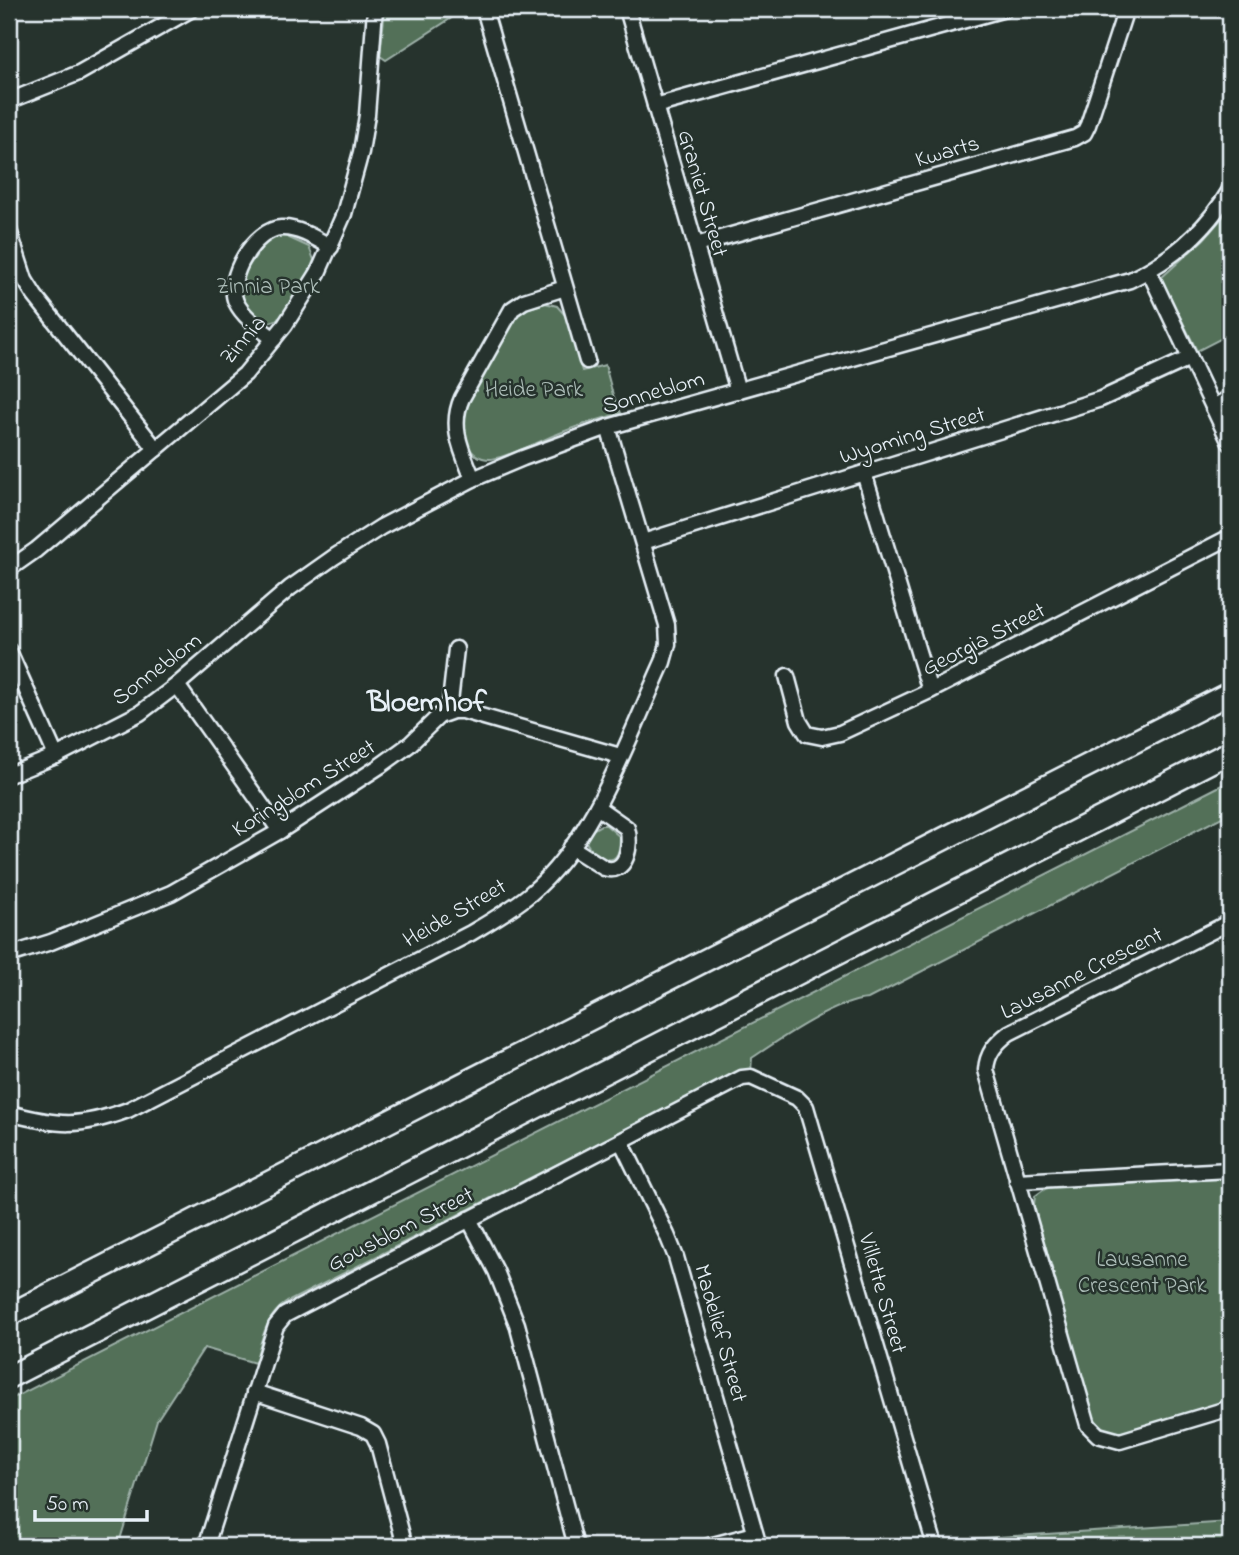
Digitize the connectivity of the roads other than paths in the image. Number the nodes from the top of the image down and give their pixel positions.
1 (192, 9) edge
2 (376, 9) edge
3 (484, 9) edge
4 (627, 9) edge
5 (1005, 9) edge
6 (1126, 9) edge
7 (9, 101) edge
8 (655, 106) junction
9 (1230, 190) edge
10 (9, 230) edge
11 (696, 245) junction
12 (331, 247) junction
13 (1149, 271) junction
14 (565, 288) junction
15 (274, 339) junction
16 (1190, 358) junction
17 (587, 361) dead end
18 (738, 391) junction
19 (1230, 398) edge
20 (1213, 407) junction
21 (608, 427) junction
22 (1230, 443) edge
23 (156, 449) junction
24 (864, 473) junction
25 (473, 479) junction
26 (1230, 537) edge
27 (643, 542) junction
28 (9, 569) edge
29 (456, 649) dead end
30 (9, 651) edge
31 (787, 676) dead end
32 (177, 685) junction
33 (930, 691) junction
34 (1230, 693) edge
35 (449, 712) junction
36 (1230, 752) edge
37 (56, 755) junction
38 (620, 756) junction
39 (1230, 765) edge
40 (9, 775) edge
41 (597, 807) junction
42 (1111, 813) junction
43 (280, 831) junction
44 (571, 847) junction
45 (1230, 922) edge
46 (9, 955) edge
47 (757, 1079) joint
48 (9, 1113) edge
49 (621, 1141) junction
50 (1230, 1170) edge
51 (1017, 1181) junction
52 (469, 1219) junction
53 (9, 1315) edge
54 (9, 1377) edge
55 (254, 1392) junction
56 (1230, 1408) edge
57 (757, 1540) edge
58 (206, 1546) edge
59 (405, 1546) edge
60 (576, 1546) edge
61 (709, 1546) edge
62 (935, 1546) edge

1 - 7 street
2 - 12 street, Zinnia
3 - 14 street
4 - 8 street, Graniet Street
5 - 8 street
6 - 11 street, Kwarts
8 - 11 street, Graniet Street
9 - 13 street, Sonneblom
10 - 23 street
11 - 18 street, Graniet Street
12 - 15 street, Zinnia
12 - 15 street
13 - 16 street
13 - 18 street, Sonneblom
14 - 17 street
14 - 25 street
15 - 23 street, Zinnia
16 - 20 street
16 - 24 street, Wyoming Street
18 - 21 street, Sonneblom
19 - 20 street
20 - 22 street
21 - 25 street, Sonneblom
21 - 27 street, Heide Street
23 - 28 street, Zinnia
24 - 27 street, Wyoming Street
24 - 33 street
25 - 32 street, Sonneblom
26 - 33 street, Georgia Street
27 - 38 street, Heide Street
29 - 35 street
30 - 37 street
31 - 33 street, Georgia Street
32 - 37 street, Sonneblom
32 - 43 street
34 - 53 highway
35 - 38 street
35 - 43 street, Koringblom Street
36 - 42 highway
37 - 40 street, Sonneblom
38 - 41 street, Heide Street
39 - 42 highway
41 - 44 street, Heide Street
41 - 44 street
42 - 54 highway
43 - 46 street, Koringblom Street
44 - 48 street, Heide Street
45 - 51 street, Lausanne Crescent
47 - 49 street, Gousblom Street
47 - 62 street, Villette Street
49 - 52 street, Gousblom Street
49 - 57 street, Madelief Street
50 - 51 street
51 - 56 street, Lausanne Crescent
52 - 55 street, Gousblom Street
52 - 60 street
55 - 58 street, Gousblom Street
55 - 59 street
57 - 61 street

